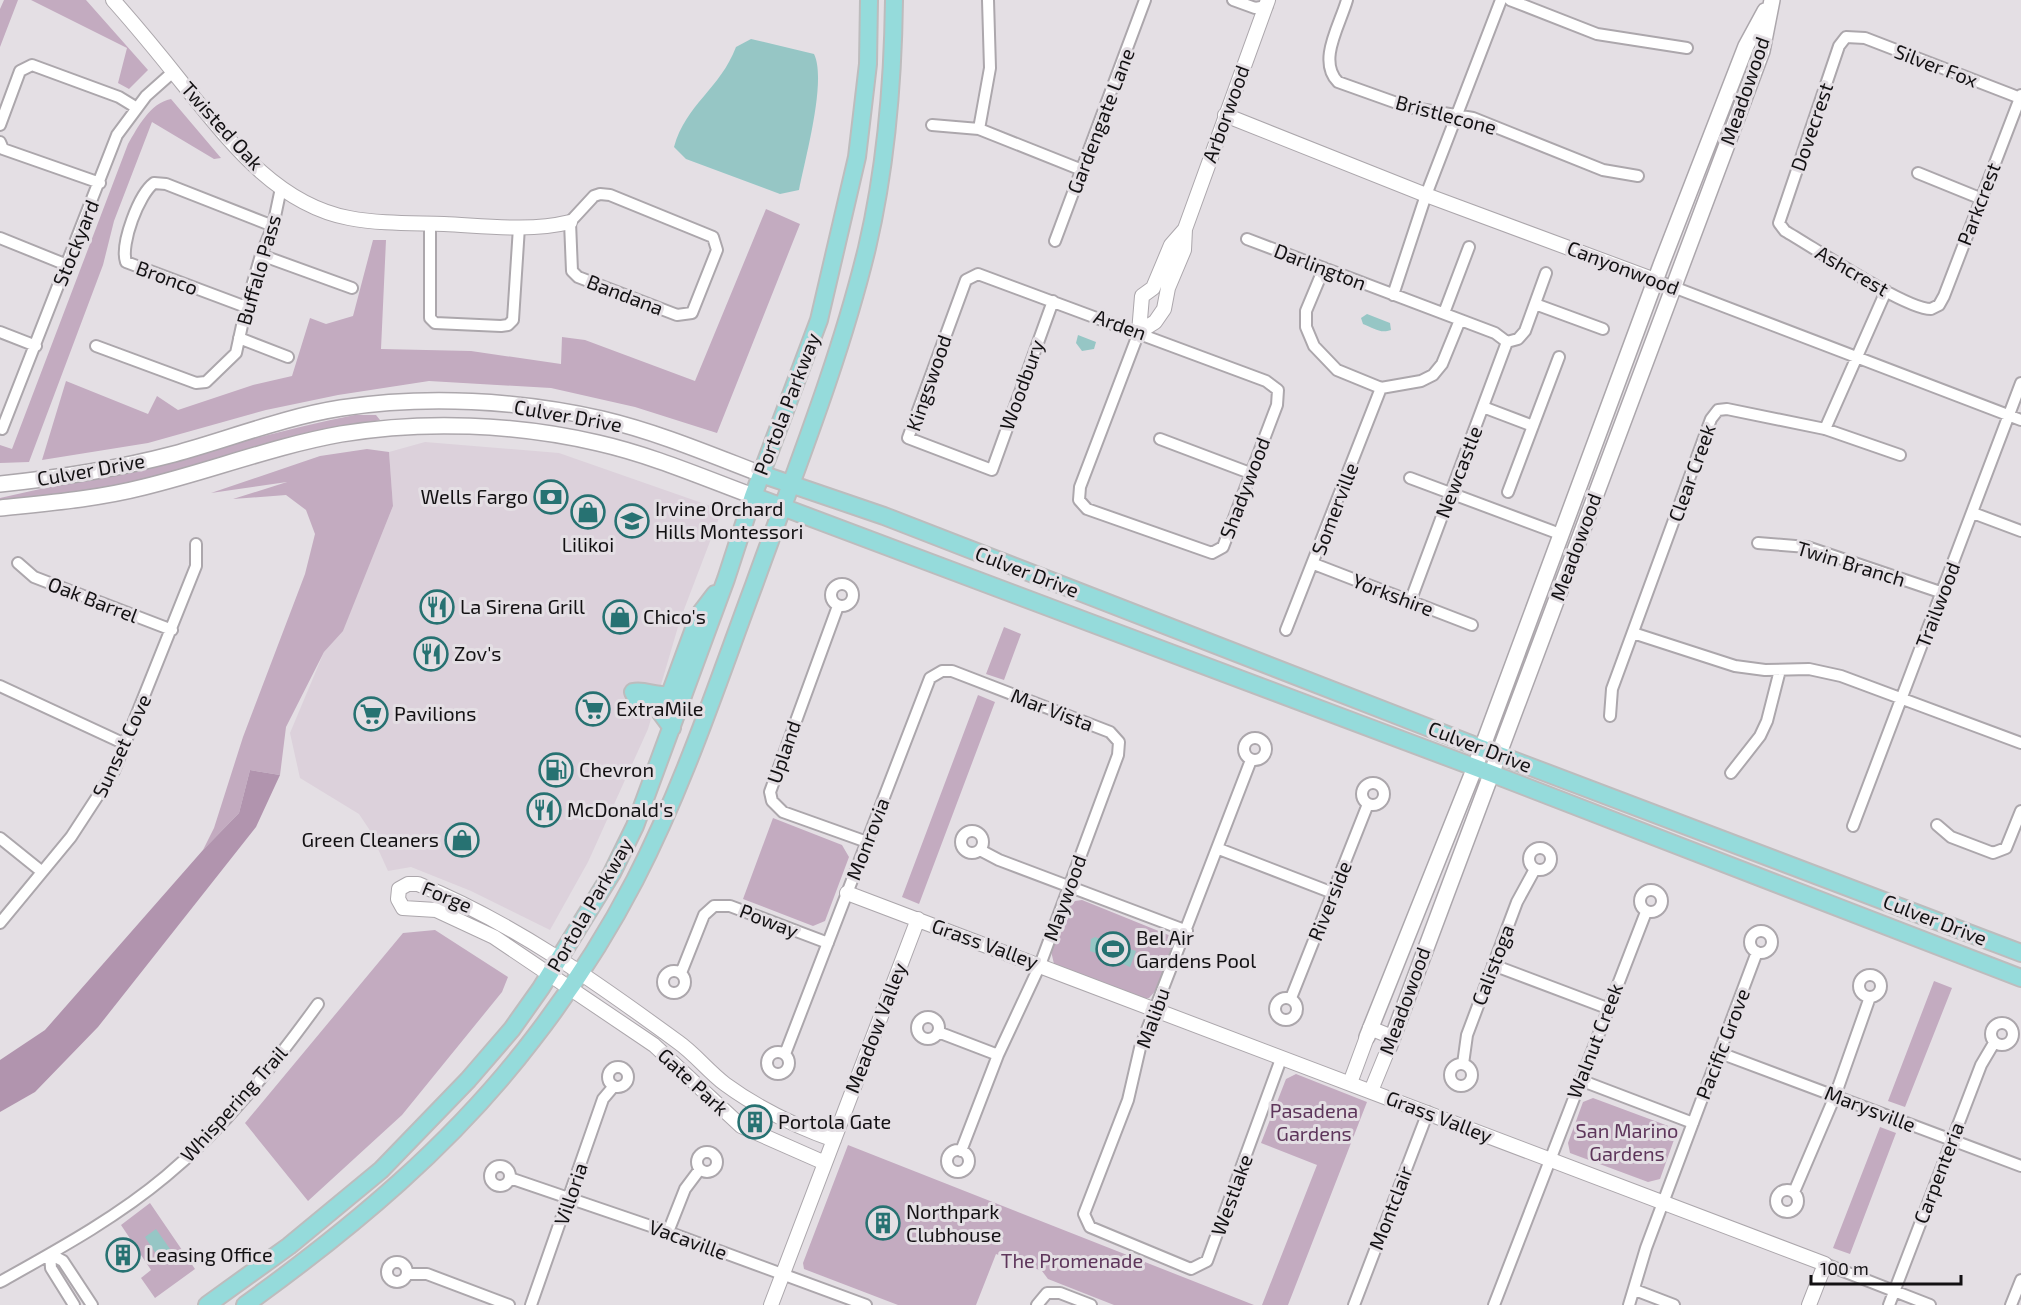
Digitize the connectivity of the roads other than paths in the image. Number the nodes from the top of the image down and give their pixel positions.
1 (113, 0) edge
2 (869, 0) edge
3 (894, 0) edge
4 (988, 0) edge
5 (1146, 0) edge
6 (1233, 0) edge
7 (1347, 0) edge
8 (1500, 0) edge
9 (1510, 0) edge
10 (1772, 0) edge
11 (1265, 2) edge
12 (1850, 36) joint
13 (1687, 48) dead end
14 (173, 72) junction
15 (2021, 97) edge
16 (137, 108) junction
17 (1225, 115) junction
18 (1457, 115) junction
19 (0, 125) edge
20 (932, 125) dead end
21 (980, 129) junction
22 (0, 142) edge
23 (1082, 170) junction
24 (1918, 173) dead end
25 (1638, 176) dead end
26 (100, 183) junction
27 (282, 188) junction
28 (1426, 195) junction
29 (1982, 199) junction
30 (570, 222) junction
31 (1779, 223) joint
32 (430, 224) junction
33 (273, 226) junction
34 (519, 227) junction
35 (1185, 229) junction
36 (0, 238) edge
37 (1247, 239) dead end
38 (1055, 242) dead end
39 (1469, 247) dead end
40 (261, 255) junction
41 (67, 265) junction
42 (1324, 268) junction
43 (1546, 273) dead end
44 (1655, 279) junction
45 (966, 280) joint
46 (1672, 287) junction
47 (352, 288) dead end
48 (1886, 291) junction
49 (1393, 294) junction
50 (1053, 301) junction
51 (1535, 304) junction
52 (246, 307) junction
53 (1931, 309) joint
54 (1444, 313) junction
55 (1460, 320) junction
56 (1603, 329) dead end
57 (0, 332) edge
58 (1139, 332) junction
59 (239, 338) junction
60 (1507, 342) junction
61 (36, 346) junction
62 (96, 346) dead end
63 (288, 357) dead end
64 (1559, 357) dead end
65 (1856, 357) junction
66 (2021, 383) edge
67 (1274, 385) joint
68 (1381, 388) junction
69 (1483, 407) junction
70 (2008, 415) junction
71 (2021, 420) edge
72 (1533, 426) junction
73 (1, 429) edge
74 (1825, 429) junction
75 (1160, 439) dead end
76 (1900, 454) dead end
77 (992, 470) joint
78 (1250, 473) junction
79 (761, 474) junction
80 (1410, 478) dead end
81 (0, 484) edge
82 (791, 484) junction
83 (1508, 492) dead end
84 (1451, 493) junction
85 (753, 496) junction
86 (1079, 500) joint
87 (0, 508) edge
88 (782, 508) junction
89 (1973, 513) junction
90 (2021, 531) edge
91 (1560, 534) junction
92 (1758, 543) dead end
93 (196, 544) dead end
94 (18, 563) dead end
95 (1314, 564) junction
96 (726, 579) junction
97 (1942, 593) junction
98 (1410, 602) junction
99 (838, 606) dead end
100 (1472, 625) dead end
101 (172, 630) junction
102 (1287, 630) dead end
103 (1633, 633) junction
104 (1780, 670) junction
105 (982, 683) joint
106 (0, 686) edge
107 (1902, 699) junction
108 (1610, 716) dead end
109 (672, 728) junction
110 (1119, 742) joint
111 (2021, 743) edge
112 (125, 744) junction
113 (1481, 748) junction
114 (1498, 754) junction
115 (1251, 760) dead end
116 (1482, 770) junction
117 (1731, 773) dead end
118 (1368, 804) dead end
119 (2021, 811) edge
120 (1937, 825) dead end
121 (1853, 826) dead end
122 (0, 838) edge
123 (867, 842) junction
124 (1219, 849) junction
125 (980, 850) dead end
126 (1535, 869) dead end
127 (41, 872) junction
128 (1070, 887) junction
129 (1333, 892) junction
130 (847, 893) junction
131 (1646, 912) dead end
132 (918, 919) junction
133 (0, 923) edge
134 (1187, 931) junction
135 (828, 943) junction
136 (1757, 952) dead end
137 (2021, 953) edge
138 (1041, 965) junction
139 (1493, 965) junction
140 (555, 967) junction
141 (681, 973) dead end
142 (2021, 978) edge
143 (574, 980) junction
144 (1870, 997) dead end
145 (1291, 998) dead end
146 (318, 1004) dead end
147 (1156, 1008) junction
148 (1607, 1008) junction
149 (938, 1032) dead end
150 (1368, 1033) junction
151 (1390, 1042) junction
152 (1994, 1042) dead end
153 (1720, 1053) junction
154 (785, 1054) dead end
155 (998, 1055) junction
156 (1281, 1059) junction
157 (1463, 1064) dead end
158 (1580, 1080) junction
159 (1350, 1083) junction
160 (614, 1086) dead end
161 (1371, 1091) junction
162 (1834, 1096) junction
163 (1428, 1112) junction
164 (779, 1117) junction
165 (1693, 1123) junction
166 (768, 1139) junction
167 (834, 1140) junction
168 (1952, 1140) junction
169 (961, 1150) dead end
170 (1550, 1159) junction
171 (825, 1163) junction
172 (2021, 1166) edge
173 (700, 1169) dead end
174 (510, 1178) dead end
175 (1794, 1192) dead end
176 (570, 1197) junction
177 (1663, 1203) junction
178 (668, 1232) junction
179 (1140, 1249) joint
180 (50, 1254) junction
181 (1825, 1264) junction
182 (407, 1274) dead end
183 (783, 1275) junction
184 (2021, 1280) edge
185 (0, 1282) edge
186 (1635, 1290) junction
187 (1894, 1292) junction
188 (74, 1305) edge
189 (92, 1305) edge
190 (207, 1305) edge
191 (245, 1305) edge
192 (509, 1305) edge
193 (531, 1305) edge
194 (771, 1305) edge
195 (866, 1305) edge
196 (1037, 1305) edge
197 (1091, 1305) edge
198 (1354, 1305) edge
199 (1494, 1305) edge
200 (1629, 1305) edge
201 (1674, 1305) edge
202 (1809, 1305) edge
203 (1889, 1305) edge
204 (1930, 1305) edge
205 (2011, 1305) edge

1 - 14 street, Twisted Oak
2 - 79 main road, Portola Parkway
3 - 82 main road, Portola Parkway
4 - 21 street
5 - 23 street, Gardengate Lane
6 - 11 street
7 - 18 street, Bristlecone
8 - 18 street, Darlington
9 - 13 street
10 - 44 main road, Meadowood
10 - 46 main road, Meadowood
11 - 17 street, Arborwood
12 - 15 street, Silver Fox
12 - 31 street, Dovecrest
14 - 16 street, Stockyard
14 - 27 street, Twisted Oak
15 - 29 street, Parkcrest
16 - 19 street
16 - 26 street, Stockyard
17 - 28 street, Canyonwood
17 - 35 street, Arborwood
18 - 25 street, Bristlecone
18 - 28 street, Darlington
20 - 21 street
21 - 23 street
22 - 26 street
23 - 38 street, Gardengate Lane
24 - 29 street
26 - 41 street, Stockyard
27 - 32 street, Twisted Oak
27 - 33 street, Buffalo Pass
28 - 44 street, Canyonwood
28 - 49 street, Darlington
29 - 53 street, Parkcrest
30 - 30 street, Bandana
30 - 34 street, Twisted Oak
31 - 48 street, Ashcrest
32 - 34 street, Twisted Oak
32 - 34 street
33 - 40 street, Buffalo Pass
33 - 52 street, Bronco
35 - 58 street, Arborwood
35 - 58 street, Arborwood
36 - 41 street
37 - 42 street, Darlington
39 - 54 street
40 - 47 street
40 - 52 street, Buffalo Pass
41 - 61 street, Stockyard
42 - 49 street, Darlington
42 - 68 street
43 - 51 street
44 - 46 street, Canyonwood
44 - 91 main road, Meadowood
45 - 50 street, Arden
45 - 77 street, Kingswood
46 - 65 street, Canyonwood
46 - 114 main road, Meadowood
48 - 53 street, Ashcrest
48 - 65 street
49 - 54 street, Darlington
50 - 58 street, Arden
50 - 77 street, Woodbury
51 - 56 street
51 - 60 street
52 - 59 street, Buffalo Pass
54 - 55 street, Darlington
55 - 60 street, Darlington
55 - 68 street
57 - 61 street
58 - 67 street, Arden
58 - 86 street, Arborwood
59 - 62 street, Buffalo Pass
59 - 63 street
60 - 69 street, Newcastle
61 - 73 street, Stockyard
64 - 72 street
65 - 70 street, Canyonwood
65 - 74 street
66 - 70 street, Trailwood
67 - 78 street, Shadywood
68 - 95 street, Somerville
69 - 72 street
69 - 84 street, Newcastle
70 - 71 street, Canyonwood
70 - 89 street, Trailwood
72 - 83 street
74 - 76 street, Clear Creek
74 - 103 street, Clear Creek
75 - 78 street
78 - 86 street, Shadywood
79 - 81 main road, Culver Drive
79 - 82 main road, Culver Drive
79 - 85 main road, Portola Parkway
80 - 84 street
82 - 88 main road, Portola Parkway
82 - 113 main road, Culver Drive
84 - 91 street
84 - 98 street, Newcastle
85 - 87 main road, Culver Drive
85 - 88 main road, Culver Drive
85 - 96 main road, Portola Parkway
88 - 116 main road, Culver Drive
88 - 143 main road, Portola Parkway
89 - 90 street
89 - 97 street, Trailwood
91 - 113 main road, Meadowood
92 - 97 street, Twin Branch
93 - 101 street, Sunset Cove
94 - 101 street, Oak Barrel
95 - 98 street, Yorkshire
95 - 102 street, Somerville
96 - 109 main road, Portola Parkway
96 - 109 main road
97 - 107 street, Trailwood
98 - 100 street, Yorkshire
99 - 123 street, Upland
101 - 112 street, Sunset Cove
103 - 104 street
103 - 108 street, Clear Creek
104 - 107 street
104 - 117 street
105 - 110 street, Mar Vista
105 - 123 street, Monrovia
106 - 112 street
107 - 111 street
107 - 121 street, Trailwood
109 - 140 main road, Portola Parkway
110 - 128 street, Maywood
112 - 127 street, Sunset Cove
113 - 114 main road, Culver Drive
113 - 116 main road, Meadowood
114 - 116 main road, Meadowood
114 - 137 main road, Culver Drive
115 - 124 street, Malibu
116 - 142 main road, Culver Drive
116 - 150 main road, Meadowood
116 - 151 main road, Meadowood
118 - 129 street, Riverside
119 - 120 street
122 - 127 street
123 - 130 street, Monrovia
124 - 129 street
124 - 134 street, Malibu
125 - 128 street
126 - 139 street, Calistoga
127 - 133 street, Sunset Cove
128 - 134 street
128 - 138 street, Maywood
129 - 145 street, Riverside
130 - 132 street, Grass Valley
130 - 135 street, Monrovia
131 - 148 street, Walnut Creek
132 - 138 street, Grass Valley
132 - 167 street, Meadow Valley
134 - 147 street, Malibu
135 - 141 street, Poway
135 - 154 street, Monrovia
136 - 153 street, Pacific Grove
138 - 147 street, Grass Valley
138 - 155 street, Maywood
139 - 148 street
139 - 157 street, Calistoga
140 - 140 street, Forge
140 - 143 street, Forge
140 - 190 main road, Portola Parkway
143 - 164 street, Gate Park
143 - 166 street, Gate Park
143 - 191 main road, Portola Parkway
144 - 162 street
146 - 180 street, Whispering Trail
147 - 156 street, Grass Valley
147 - 179 street, Malibu
148 - 158 street, Walnut Creek
149 - 155 street
150 - 151 street
150 - 159 street, Meadowood
151 - 161 street, Meadowood
152 - 168 street, Carpenteria
153 - 162 street, Marysville
153 - 165 street, Pacific Grove
155 - 169 street, Maywood
156 - 159 street, Grass Valley
156 - 179 street, Westlake
158 - 165 street
158 - 170 street, Walnut Creek
159 - 161 street, Grass Valley
160 - 176 street, Villoria
161 - 163 street, Grass Valley
162 - 168 street, Marysville
162 - 175 street
163 - 170 street, Grass Valley
163 - 198 street, Montclair
164 - 166 street
164 - 167 street, Gate Park
165 - 177 street, Pacific Grove
166 - 171 street, Gate Park
167 - 171 street, Meadow Valley
168 - 172 street, Marysville
168 - 187 street, Carpenteria
170 - 177 street, Grass Valley
170 - 199 street, Walnut Creek
171 - 183 street, Meadow Valley
173 - 178 street
174 - 176 street, Vacaville
176 - 178 street, Vacaville
176 - 193 street, Villoria
177 - 181 street, Grass Valley
177 - 186 street, Pacific Grove
178 - 183 street, Vacaville
180 - 185 street, Whispering Trail
180 - 188 street
180 - 189 street
181 - 187 street, Grass Valley
181 - 202 street
182 - 192 street
183 - 194 street, Meadow Valley
183 - 195 street, Vacaville
184 - 205 street
186 - 200 street, Pacific Grove
186 - 201 street
187 - 203 street, Carpenteria
187 - 204 street, Grass Valley
196 - 197 street

